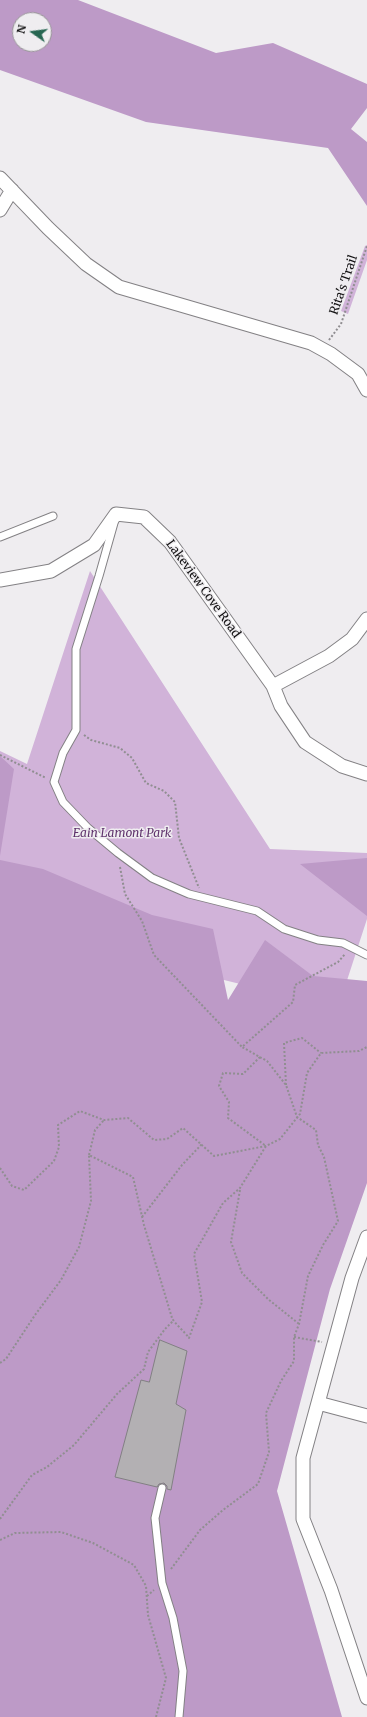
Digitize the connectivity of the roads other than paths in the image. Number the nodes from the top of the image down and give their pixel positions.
1 (0, 178) edge
2 (12, 190) junction
3 (0, 210) edge
4 (367, 390) edge
5 (116, 514) junction
6 (53, 516) dead end
7 (0, 537) edge
8 (0, 580) edge
9 (367, 618) edge
10 (273, 686) junction
11 (367, 774) edge
12 (367, 955) edge
13 (367, 1237) edge
14 (318, 1403) junction
15 (367, 1416) edge
16 (162, 1488) dead end
17 (367, 1698) edge
18 (179, 1717) edge

1 - 2 street
2 - 3 street
2 - 4 street
5 - 8 street
5 - 10 street, Lakeview Cove Road
5 - 12 lane
6 - 7 lane
9 - 10 street
10 - 11 street, Lakeview Cove Road
13 - 14 street
14 - 15 street
14 - 17 street
16 - 18 lane

